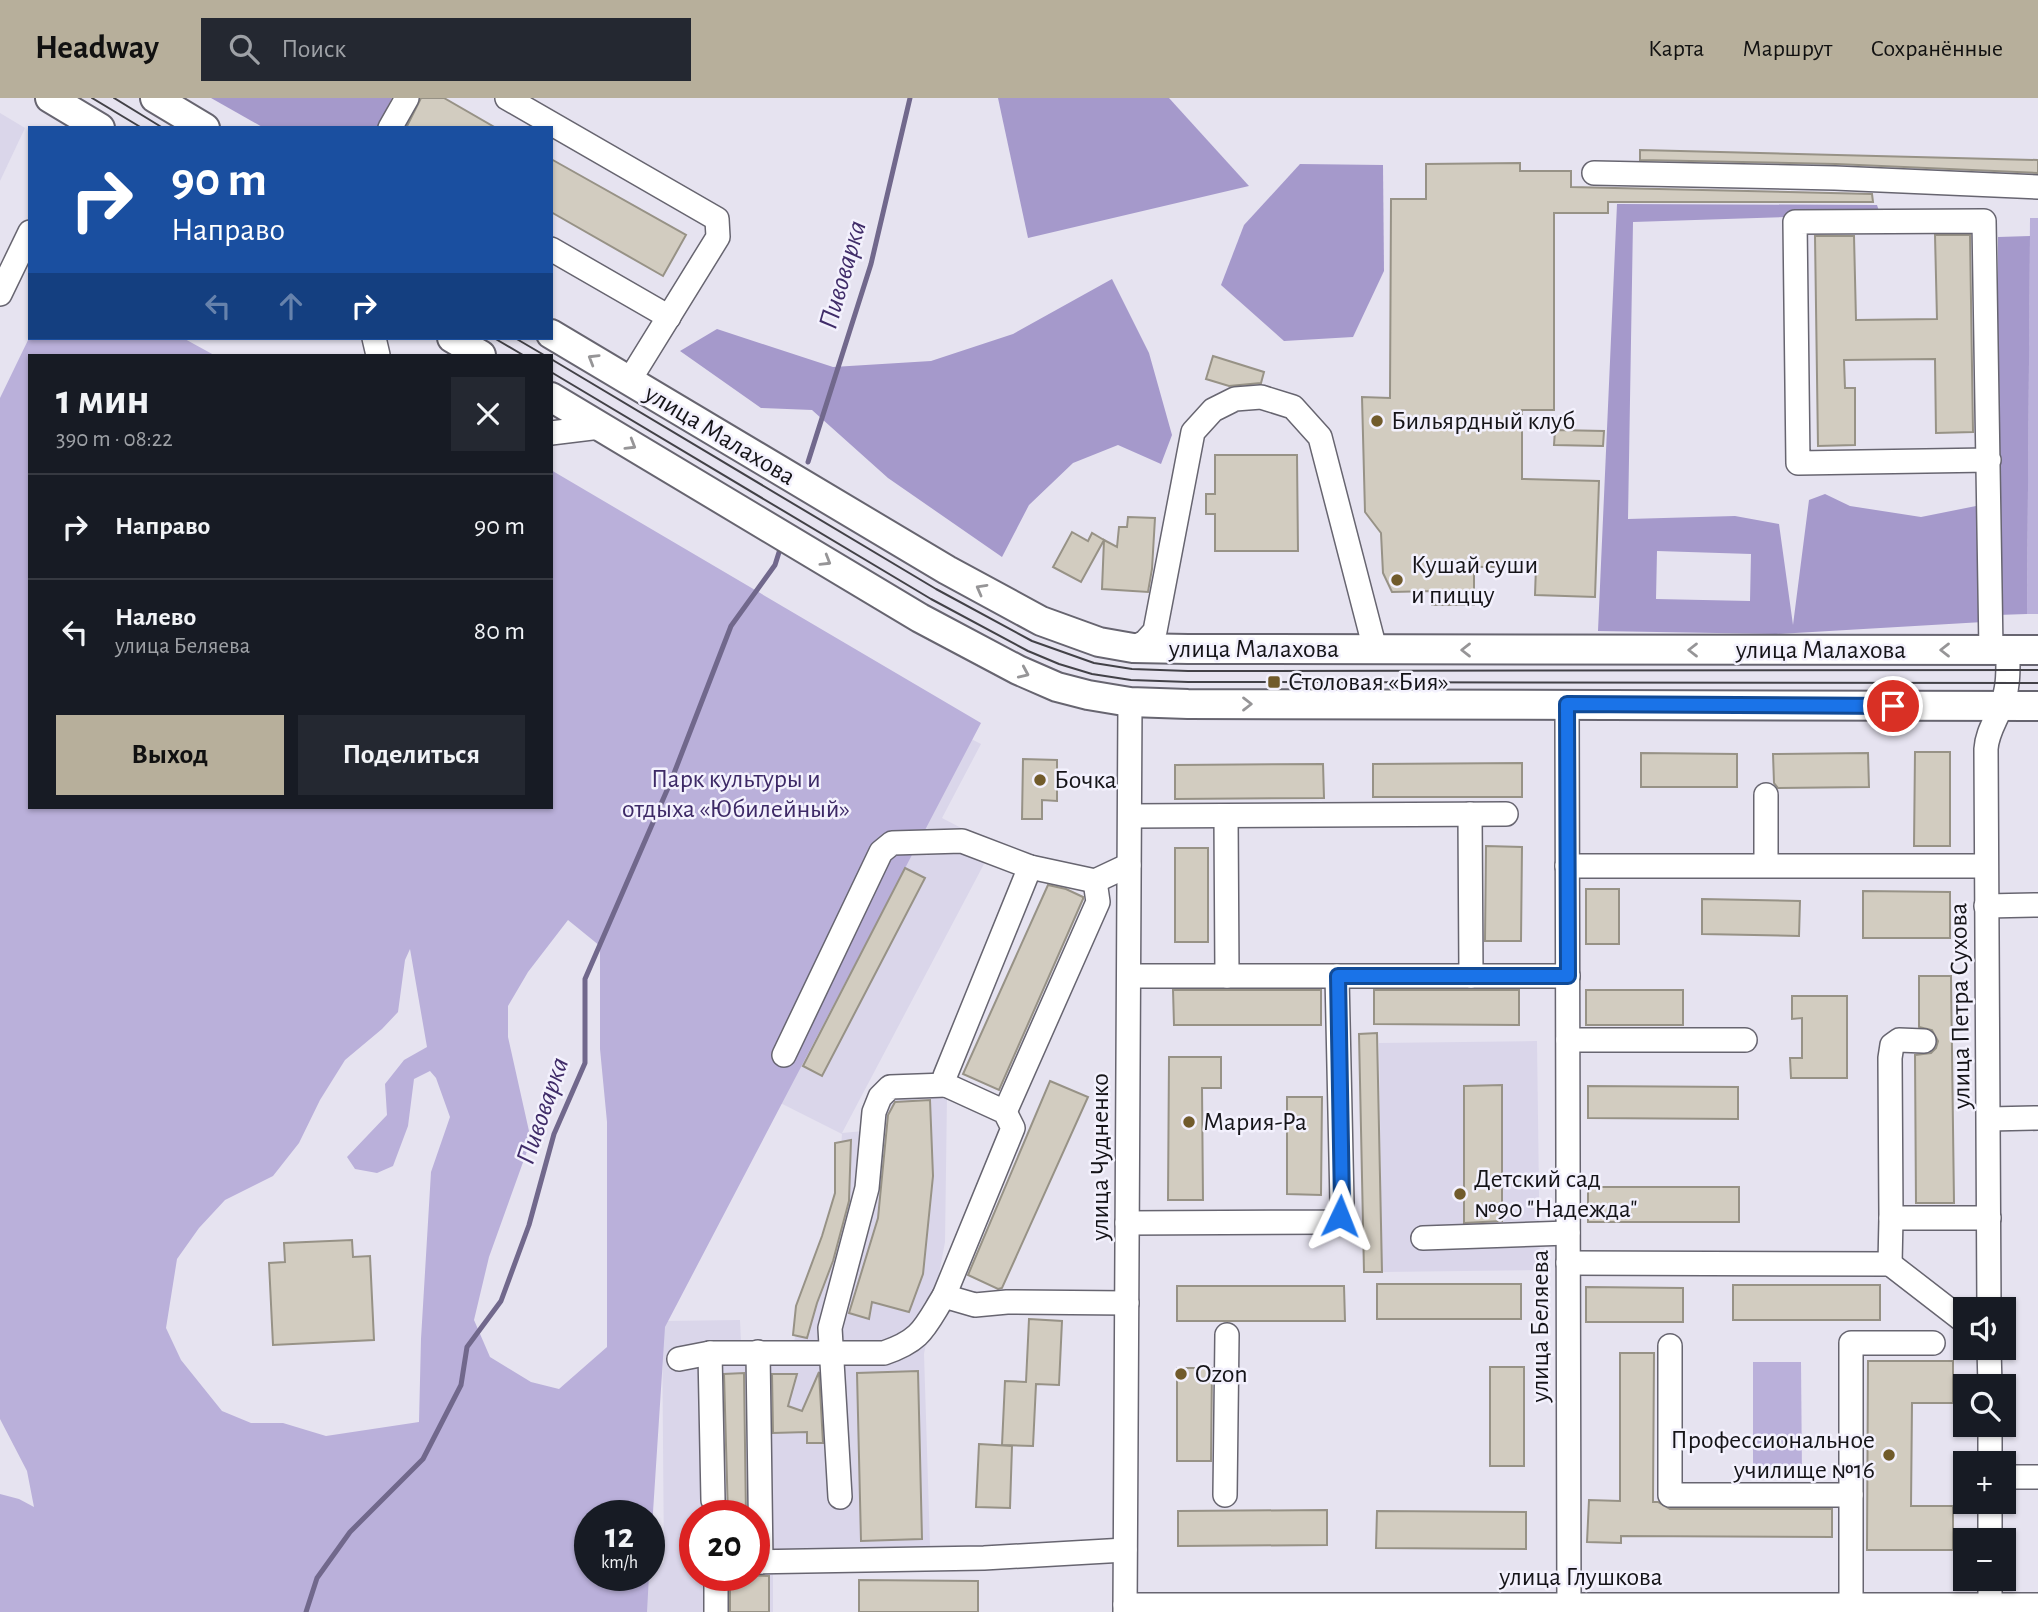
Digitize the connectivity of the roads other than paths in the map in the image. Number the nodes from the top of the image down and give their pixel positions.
1 (50, 98) edge
2 (155, 98) edge
3 (407, 98) edge
4 (507, 98) edge
5 (88, 125) edge
6 (202, 126) edge
7 (391, 126) edge
8 (1594, 173) dead end
9 (2038, 187) edge
10 (28, 236) edge
11 (553, 250) edge
12 (0, 294) edge
13 (669, 317) junction
14 (553, 335) edge
15 (455, 340) edge
16 (479, 354) edge
17 (629, 381) junction
18 (553, 398) edge
19 (600, 426) junction
20 (553, 433) edge
21 (1989, 460) junction
22 (1133, 648) junction
23 (1375, 649) junction
24 (2000, 650) junction
25 (2038, 650) edge
26 (1130, 702) junction
27 (1567, 704) junction
28 (2001, 706) junction
29 (2038, 706) edge
30 (1766, 795) dead end
31 (1469, 814) junction
32 (1506, 814) dead end
33 (1130, 816) junction
34 (1226, 816) junction
35 (1129, 865) junction
36 (1766, 865) junction
37 (1567, 866) junction
38 (1986, 866) junction
39 (1030, 867) junction
40 (1095, 881) junction
41 (2038, 905) edge
42 (1986, 906) junction
43 (1129, 976) junction
44 (1227, 976) junction
45 (1338, 976) junction
46 (1471, 976) junction
47 (1568, 976) junction
48 (1568, 1040) junction
49 (1745, 1040) dead end
50 (1924, 1041) dead end
51 (784, 1055) dead end
52 (946, 1085) junction
53 (1006, 1112) junction
54 (1989, 1118) junction
55 (2038, 1118) edge
56 (1989, 1217) junction
57 (1891, 1218) junction
58 (1127, 1223) junction
59 (1568, 1233) junction
60 (1423, 1238) dead end
61 (1568, 1263) junction
62 (1890, 1264) junction
63 (944, 1296) junction
64 (1989, 1297) edge
65 (1127, 1303) junction
66 (1953, 1312) edge
67 (1227, 1335) dead end
68 (1933, 1343) dead end
69 (1670, 1346) dead end
70 (758, 1352) junction
71 (832, 1352) junction
72 (710, 1353) junction
73 (679, 1359) dead end
74 (2016, 1477) edge
75 (2038, 1477) edge
76 (1225, 1495) dead end
77 (1851, 1495) junction
78 (840, 1497) dead end
79 (713, 1500) dead end
80 (758, 1500) edge
81 (1125, 1550) junction
82 (770, 1562) edge
83 (716, 1591) edge
84 (1851, 1605) junction
85 (2038, 1605) edge
86 (1125, 1608) edge
87 (1340, 1608) edge
88 (1569, 1608) edge
89 (1781, 1608) edge
90 (1886, 1608) edge
91 (1990, 1608) edge
92 (716, 1612) edge

1 - 5 main road
2 - 6 main road
3 - 7 street
4 - 13 street
8 - 9 street
10 - 12 street
11 - 13 street
13 - 17 street
17 -> 14 main road, улица Малахова
15 - 16 main road
22 -> 17 main road, улица Малахова
18 - 19 main road, улица Малахова
19 - 20 street
19 -> 26 main road, улица Малахова
21 - 21 street, улица Петра Сухова
21 - 24 street, улица Петра Сухова
22 - 23 main road, улица Малахова
22 - 23 street
24 -> 23 main road, улица Малахова
24 - 25 main road, улица Малахова
24 - 28 street, улица Петра Сухова
26 -> 27 main road, улица Малахова
26 - 33 street, улица Чудненко
27 - 28 main road, улица Малахова
27 - 37 street, улица Беляева
28 - 29 main road, улица Малахова
28 - 38 street, улица Петра Сухова
30 - 36 street
31 - 32 street
31 - 34 street
31 - 46 street
33 - 34 street
33 - 35 street, улица Чудненко
34 - 44 street
35 - 40 street
35 - 43 street, улица Чудненко
36 - 37 street
36 - 38 street
37 - 47 street, улица Беляева
38 - 42 street, улица Петра Сухова
39 - 40 street
39 - 51 street
39 - 52 street
40 - 53 street
41 - 42 street
42 - 54 street, улица Петра Сухова
43 - 44 street
43 - 58 street, улица Чудненко
44 - 45 street
45 - 46 street
45 - 58 street
46 - 47 street
47 - 48 street, улица Беляева
48 - 49 street
48 - 59 street, улица Беляева
50 - 57 street
52 - 53 street
52 - 71 street
53 - 63 street
54 - 55 street
54 - 56 street, улица Петра Сухова
56 - 57 street
56 - 64 street, улица Петра Сухова
57 - 62 street
58 - 65 street, улица Чудненко
59 - 60 street
59 - 61 street, улица Беляева
61 - 62 street
61 - 88 street, улица Беляева
62 - 66 street
63 - 65 street
63 - 71 street
65 - 81 street, улица Чудненко
67 - 76 street
68 - 77 street
69 - 77 street
70 - 71 street
70 - 72 street
70 - 80 street
71 - 78 street
72 - 73 street
72 - 79 street
74 - 75 street
77 - 84 street
81 - 82 street
81 - 86 street, улица Чудненко
83 - 92 street
84 - 89 street, улица Глушкова
84 - 90 street, улица Глушкова
85 - 91 street, улица Глушкова
86 - 87 street, улица Глушкова
87 - 88 street, улица Глушкова
88 - 89 street, улица Глушкова
90 - 91 street, улица Глушкова

